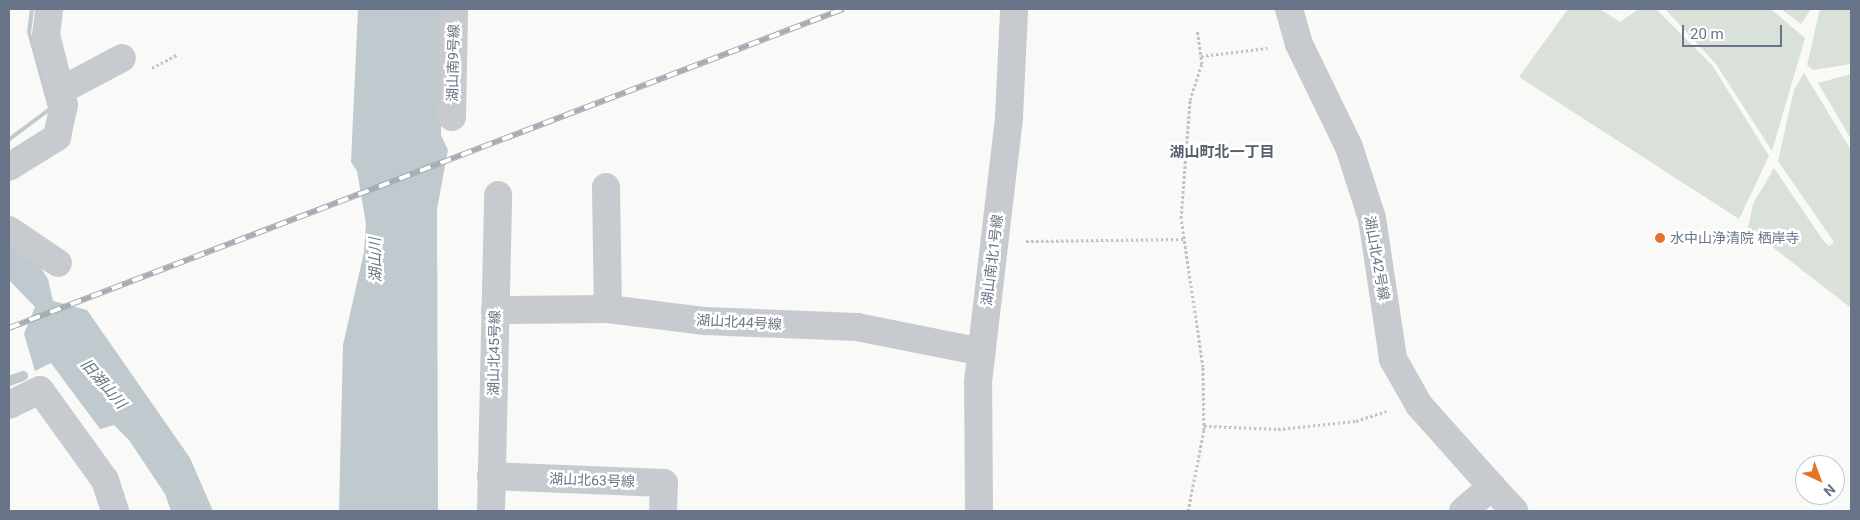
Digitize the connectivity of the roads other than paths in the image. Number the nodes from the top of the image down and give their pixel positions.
1 (49, 9) edge
2 (454, 9) edge
3 (1014, 9) edge
4 (1289, 9) edge
5 (122, 58) dead end
6 (62, 98) junction
7 (452, 117) dead end
8 (9, 166) edge
9 (606, 187) dead end
10 (498, 195) dead end
11 (9, 230) edge
12 (58, 263) dead end
13 (608, 309) junction
14 (495, 310) junction
15 (982, 352) junction
16 (9, 404) edge
17 (491, 476) junction
18 (1492, 488) junction
19 (115, 511) edge
20 (490, 511) edge
21 (663, 511) edge
22 (979, 511) edge
23 (1462, 511) edge
24 (1514, 511) edge

1 - 6 street
2 - 7 street, 湖山南9号線
3 - 15 street, 湖山南北1号線
4 - 18 street, 湖山北42号線
5 - 6 street
6 - 8 street
9 - 13 street
10 - 14 street, 湖山北45号線
11 - 12 street
13 - 14 street, 湖山北44号線
13 - 15 street, 湖山北44号線
14 - 17 street, 湖山北45号線
15 - 22 street, 湖山南北1号線
16 - 19 street
17 - 20 street, 湖山北45号線
17 - 21 street, 湖山北63号線
18 - 23 street
18 - 24 street, 湖山北42号線

